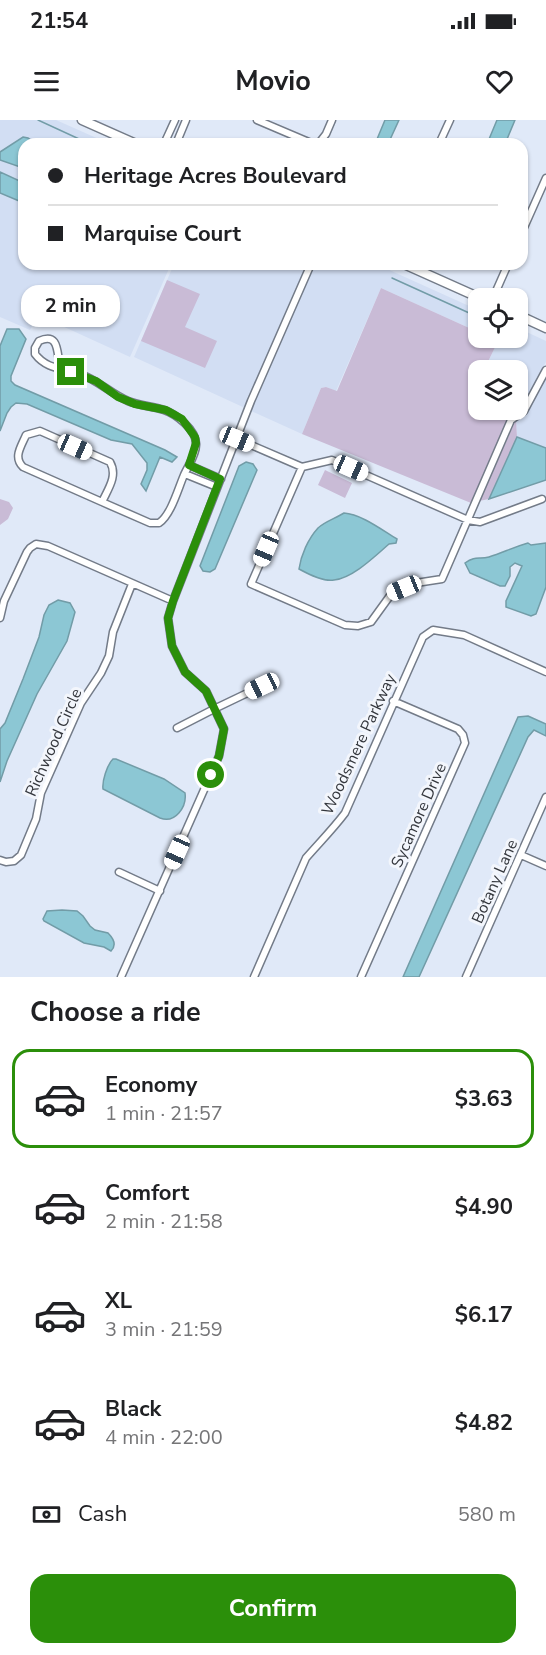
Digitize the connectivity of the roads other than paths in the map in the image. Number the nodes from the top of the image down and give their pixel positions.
1 (82, 120) edge
2 (175, 120) edge
3 (186, 120) edge
4 (257, 120) edge
5 (332, 120) edge
6 (450, 120) edge
7 (122, 138) edge
8 (167, 138) edge
9 (178, 138) edge
10 (298, 138) edge
11 (323, 138) edge
12 (442, 138) edge
13 (546, 178) edge
14 (528, 218) edge
15 (308, 270) edge
16 (417, 270) edge
17 (505, 270) edge
18 (497, 288) edge
19 (468, 293) edge
20 (528, 320) edge
21 (546, 328) edge
22 (546, 370) edge
23 (71, 372) junction
24 (237, 439) junction
25 (189, 465) junction
26 (302, 467) junction
27 (185, 474) junction
28 (220, 479) junction
29 (218, 487) junction
30 (542, 499) dead end
31 (102, 502) junction
32 (468, 519) junction
33 (132, 584) junction
34 (173, 601) junction
35 (0, 618) edge
36 (546, 672) edge
37 (262, 686) dead end
38 (393, 701) junction
39 (214, 709) junction
40 (177, 728) dead end
41 (546, 797) edge
42 (521, 855) junction
43 (0, 860) edge
44 (546, 866) edge
45 (119, 872) dead end
46 (160, 891) junction
47 (121, 977) edge
48 (254, 977) edge
49 (361, 977) edge
50 (466, 977) edge

1 - 7 main road
2 - 8 street
3 - 9 street
4 - 10 street
5 - 11 street
6 - 12 street
13 - 14 street
15 - 24 street
16 - 19 main road
17 - 18 street
20 - 21 main road
22 - 32 street
23 - 23 street
23 - 25 street
24 - 26 street
24 - 28 street
25 - 27 street
25 - 28 street
26 - 32 street
26 - 32 street
27 - 29 street
27 - 31 street
28 - 29 street
29 - 34 street
30 - 32 street
31 - 31 street
33 - 34 street
33 - 35 street
33 - 43 street, Richwood Circle
34 - 39 street
36 - 38 street, Woodsmere Parkway
37 - 39 street
38 - 48 street, Woodsmere Parkway
38 - 49 street, Sycamore Drive
39 - 40 street
39 - 46 street
41 - 42 street, Botany Lane
42 - 44 street
42 - 50 street, Botany Lane
45 - 46 street
46 - 47 street

